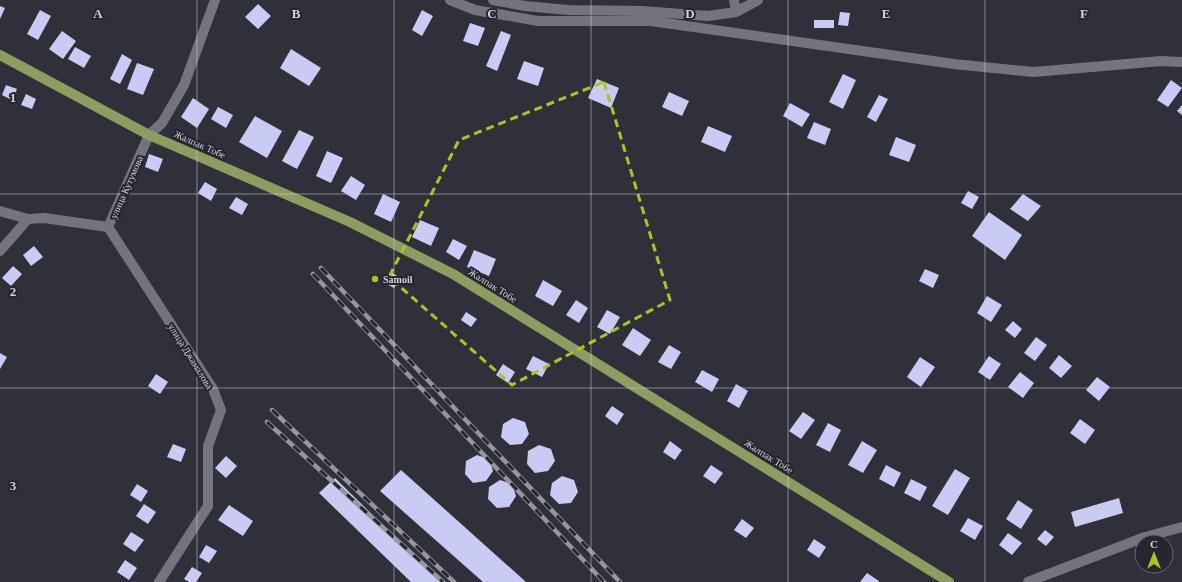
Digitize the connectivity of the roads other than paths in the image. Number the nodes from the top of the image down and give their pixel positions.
1 (215, 0) edge
2 (450, 0) edge
3 (493, 0) edge
4 (734, 0) edge
5 (758, 0) edge
6 (524, 3) edge
7 (736, 12) junction
8 (0, 55) edge
9 (1182, 62) edge
10 (149, 135) junction
11 (0, 210) edge
12 (28, 219) junction
13 (108, 227) junction
14 (0, 251) edge
15 (1182, 527) edge
16 (159, 582) edge
17 (949, 582) edge
18 (1028, 582) edge

1 - 10 street, улица Кутумова
2 - 9 street
3 - 6 street
4 - 7 street
5 - 7 street
6 - 7 street
8 - 10 main road, Жалпак Тобе
10 - 13 street, улица Кутумова
10 - 17 main road, Жалпак Тобе
11 - 12 street, улица Кутумова
12 - 13 street, улица Кутумова
12 - 14 street
13 - 16 street, улица Джамалова
15 - 18 street

